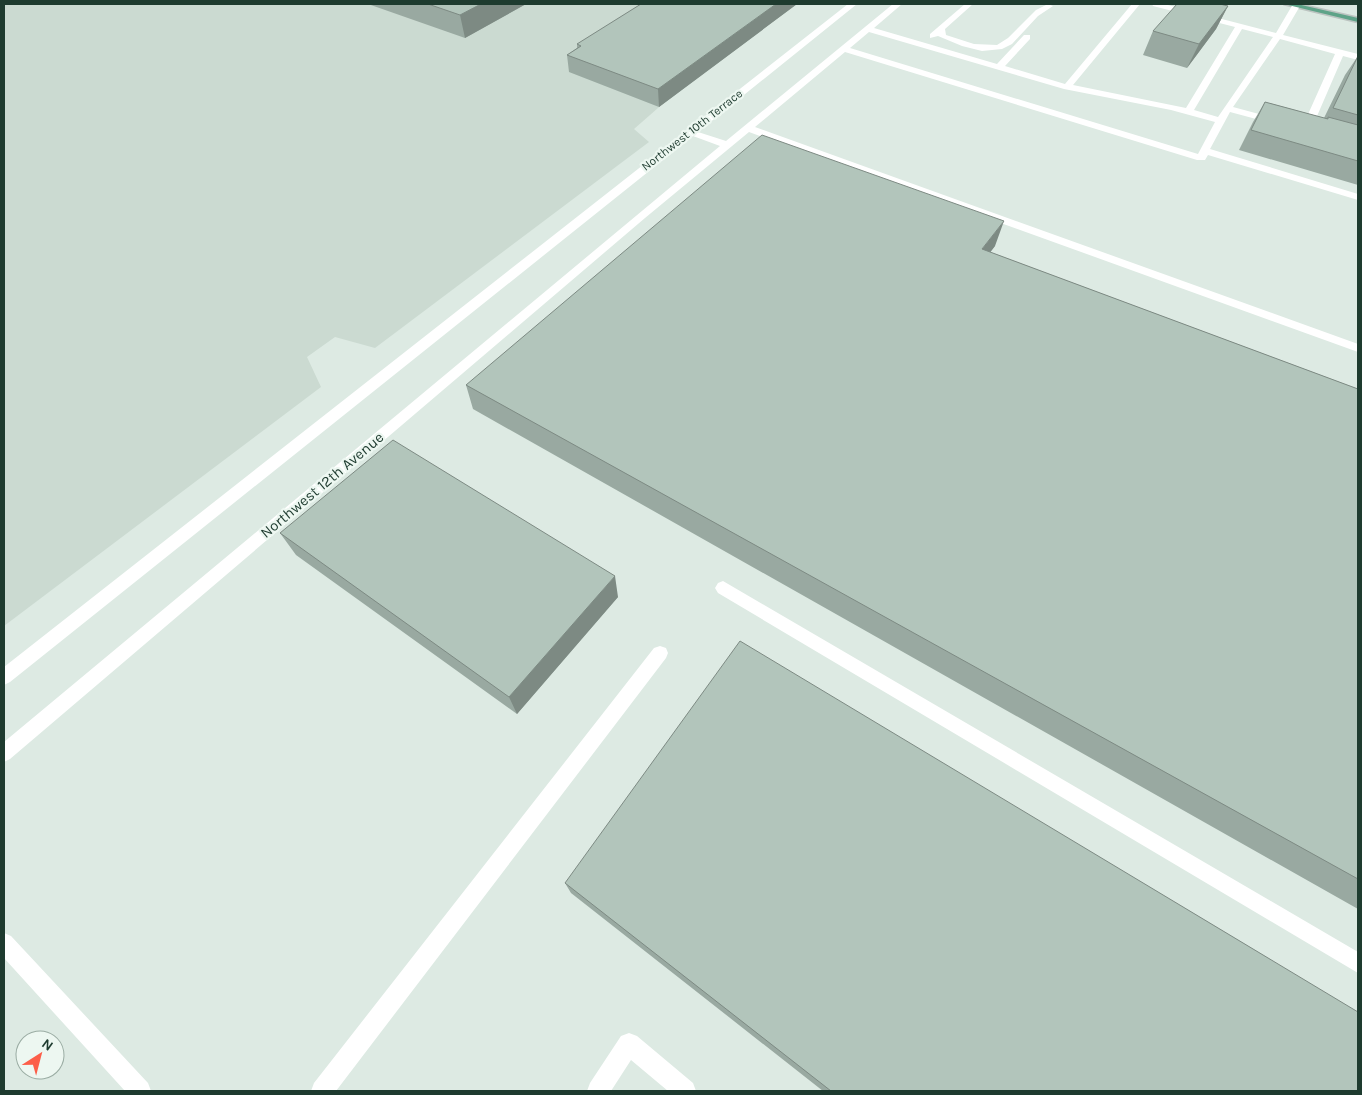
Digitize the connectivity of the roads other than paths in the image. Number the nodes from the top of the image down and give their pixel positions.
1 (853, 4) edge
2 (898, 4) edge
3 (969, 4) edge
4 (1136, 4) edge
5 (1156, 4) edge
6 (1050, 5) edge
7 (1292, 5) edge
8 (1358, 20) edge
9 (1239, 26) junction
10 (868, 29) junction
11 (941, 29) junction
12 (1278, 36) junction
13 (922, 45) junction
14 (843, 49) junction
15 (1340, 52) junction
16 (1358, 57) edge
17 (999, 67) junction
18 (1067, 87) junction
19 (1228, 108) junction
20 (1188, 112) junction
21 (1221, 121) junction
22 (748, 128) junction
23 (690, 132) junction
24 (728, 144) junction
25 (1205, 151) junction
26 (1358, 197) edge
27 (1358, 348) edge
28 (723, 588) dead end
29 (660, 654) dead end
30 (4, 677) edge
31 (4, 753) edge
32 (4, 943) edge
33 (1358, 962) edge
34 (140, 1091) edge
35 (322, 1091) edge
36 (598, 1091) edge
37 (685, 1091) edge

1 - 23 street, Northwest 10th Terrace
2 - 10 street
3 - 11 street
4 - 18 street
5 - 9 street
6 - 11 street
6 - 17 street
7 - 8 main road
7 - 12 street
9 - 12 street
9 - 20 street
10 - 13 street
10 - 14 street
11 - 13 street
12 - 15 street
12 - 19 street
13 - 17 street
14 - 22 street
14 - 25 street
15 - 16 street
15 - 19 street
17 - 18 street
18 - 20 street
19 - 21 street
20 - 21 street
21 - 25 street
22 - 24 street
22 - 27 street
23 - 24 street
23 - 30 street, Northwest 10th Terrace
24 - 31 street, Northwest 12th Avenue
25 - 26 street
28 - 33 street
29 - 35 street
32 - 34 street
36 - 37 street

